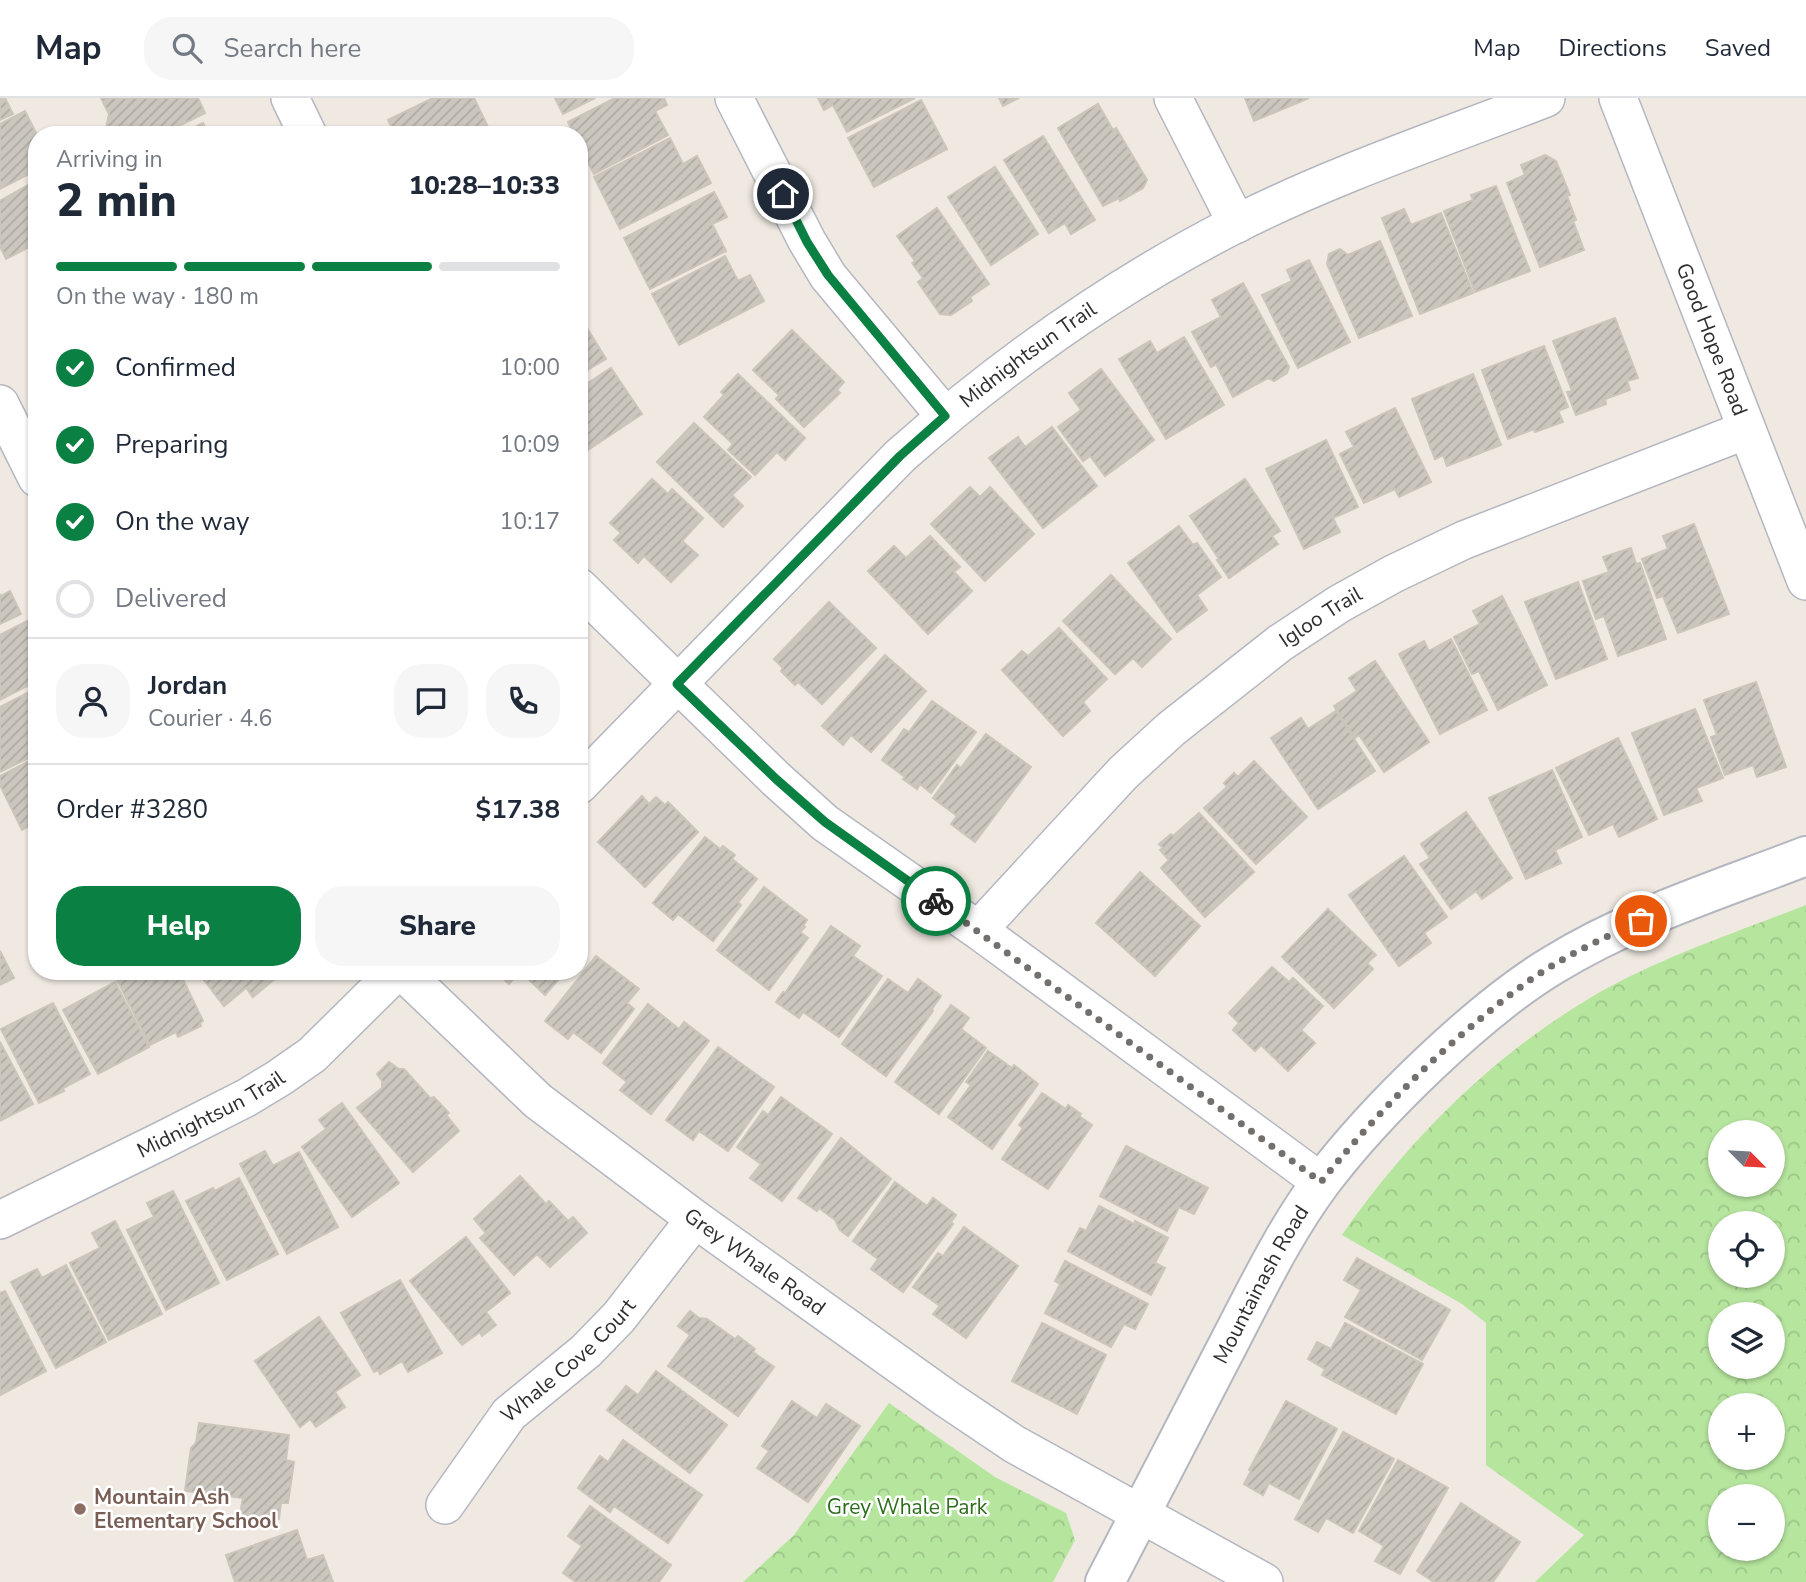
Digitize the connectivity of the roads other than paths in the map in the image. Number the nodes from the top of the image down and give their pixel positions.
1 (290, 98) edge
2 (734, 98) edge
3 (1174, 98) edge
4 (1546, 98) edge
5 (1618, 98) edge
6 (304, 126) edge
7 (1237, 224) junction
8 (0, 404) edge
9 (945, 416) junction
10 (1746, 430) junction
11 (28, 460) edge
12 (1806, 581) edge
13 (588, 596) edge
14 (677, 684) junction
15 (588, 776) edge
16 (1806, 856) edge
17 (978, 930) junction
18 (390, 980) edge
19 (409, 980) edge
20 (1321, 1182) junction
21 (695, 1219) junction
22 (0, 1220) edge
23 (445, 1505) dead end
24 (1140, 1513) junction
25 (1105, 1582) edge
26 (1264, 1582) edge

1 - 6 street
2 - 9 street
3 - 7 street
4 - 7 street, Midnightsun Trail
5 - 10 street, Good Hope Road
7 - 9 street, Midnightsun Trail
8 - 11 street
9 - 14 street, Midnightsun Trail
10 - 12 street, Good Hope Road
10 - 17 street, Igloo Trail
13 - 14 street
14 - 15 street, Midnightsun Trail
14 - 17 street
16 - 20 street, Mountainash Road
17 - 20 street
18 - 22 street, Midnightsun Trail
19 - 21 street, Grey Whale Road
20 - 24 street, Mountainash Road
21 - 23 street, Whale Cove Court
21 - 24 street, Grey Whale Road
24 - 25 street, Mountainash Road
24 - 26 street, Grey Whale Road

